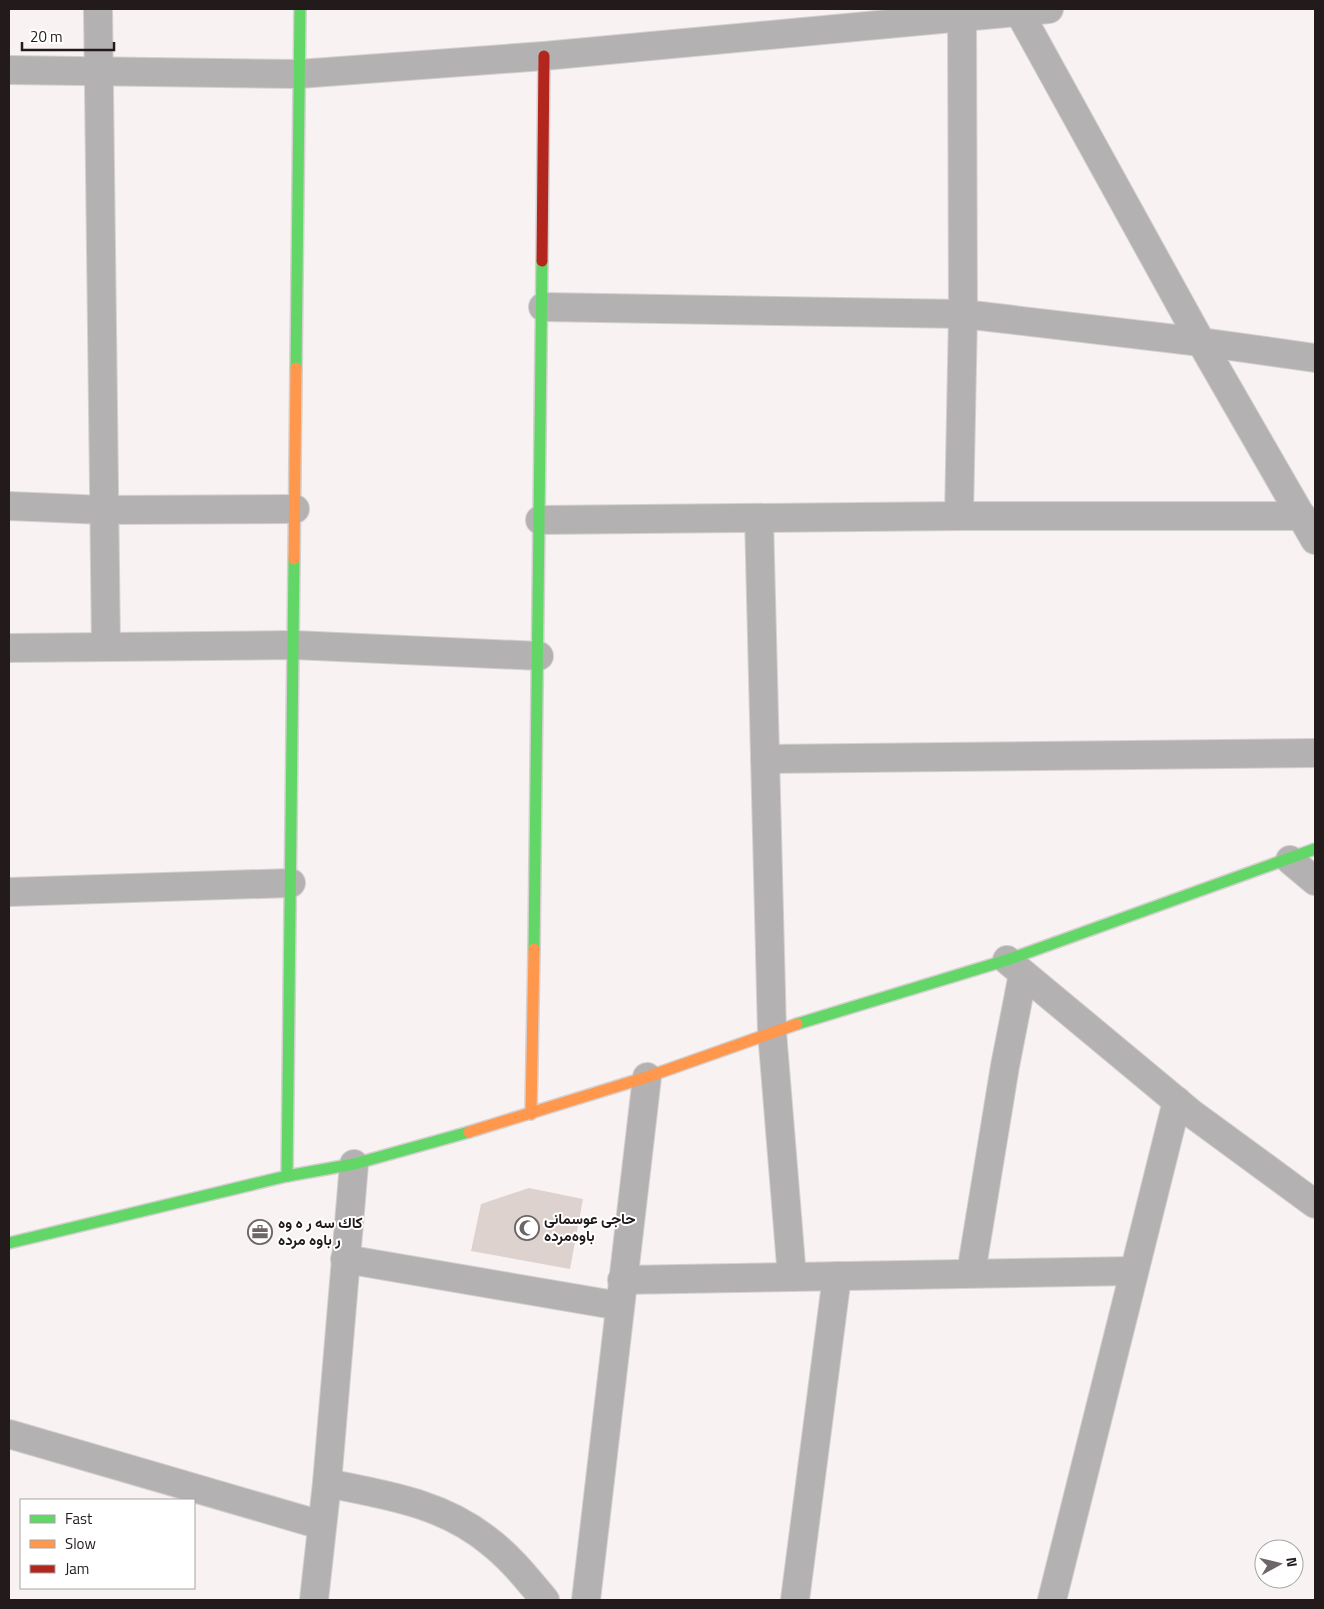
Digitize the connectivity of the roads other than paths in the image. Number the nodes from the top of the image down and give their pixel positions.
1 (98, 9) edge
2 (300, 9) edge
3 (1050, 9) edge
4 (1019, 12) junction
5 (962, 17) junction
6 (828, 19) edge
7 (544, 56) junction
8 (9, 70) edge
9 (98, 70) junction
10 (299, 74) junction
11 (543, 307) junction
12 (963, 314) junction
13 (1201, 342) junction
14 (1315, 358) edge
15 (9, 506) edge
16 (295, 509) junction
17 (104, 510) junction
18 (959, 516) junction
19 (1302, 516) junction
20 (759, 518) junction
21 (540, 520) junction
22 (1315, 540) edge
23 (294, 645) junction
24 (106, 646) junction
25 (9, 648) edge
26 (539, 656) junction
27 (1315, 753) edge
28 (765, 759) junction
29 (1315, 849) edge
30 (1290, 860) junction
31 (1315, 881) edge
32 (291, 883) junction
33 (9, 892) edge
34 (1015, 967) junction
35 (772, 1032) junction
36 (647, 1077) junction
37 (1177, 1102) junction
38 (531, 1114) junction
39 (354, 1164) junction
40 (287, 1176) junction
41 (1315, 1204) edge
42 (9, 1243) edge
43 (345, 1259) junction
44 (1134, 1270) junction
45 (971, 1273) junction
46 (837, 1276) junction
47 (792, 1277) junction
48 (621, 1293) junction
49 (9, 1434) edge
50 (327, 1483) junction
51 (322, 1525) junction
52 (535, 1596) edge
53 (314, 1600) edge
54 (586, 1600) edge
55 (795, 1600) edge
56 (1052, 1600) edge

1 - 9 street
2 - 10 street
3 - 4 street
4 - 5 street
4 - 13 street
5 - 6 street
5 - 12 street
6 - 7 street
7 - 10 street
7 - 11 street
8 - 9 street
9 - 10 street
9 - 17 street
10 - 16 street
11 - 12 street
11 - 21 street
12 - 13 street
12 - 18 street
13 - 14 street
13 - 19 street
15 - 17 street
16 - 17 street
16 - 23 street
17 - 24 street
18 - 19 street
18 - 20 street
19 - 22 street
20 - 21 street
20 - 28 street
21 - 26 street
23 - 24 street
23 - 26 street
23 - 32 street
24 - 25 street
26 - 38 street
27 - 28 street
28 - 35 street
29 - 30 street
30 - 31 street
30 - 34 street
32 - 33 street
32 - 40 street
34 - 35 street
34 - 37 street
34 - 45 street
35 - 36 street
35 - 47 street
36 - 38 street
36 - 48 street
37 - 41 street
37 - 44 street
38 - 39 street
39 - 40 street
39 - 43 street
40 - 42 street
43 - 48 street
43 - 50 street
44 - 45 street
44 - 56 street
45 - 46 street
46 - 47 street
46 - 55 street
47 - 48 street
48 - 54 street
49 - 51 street
50 - 51 street
50 - 52 street
51 - 53 street

